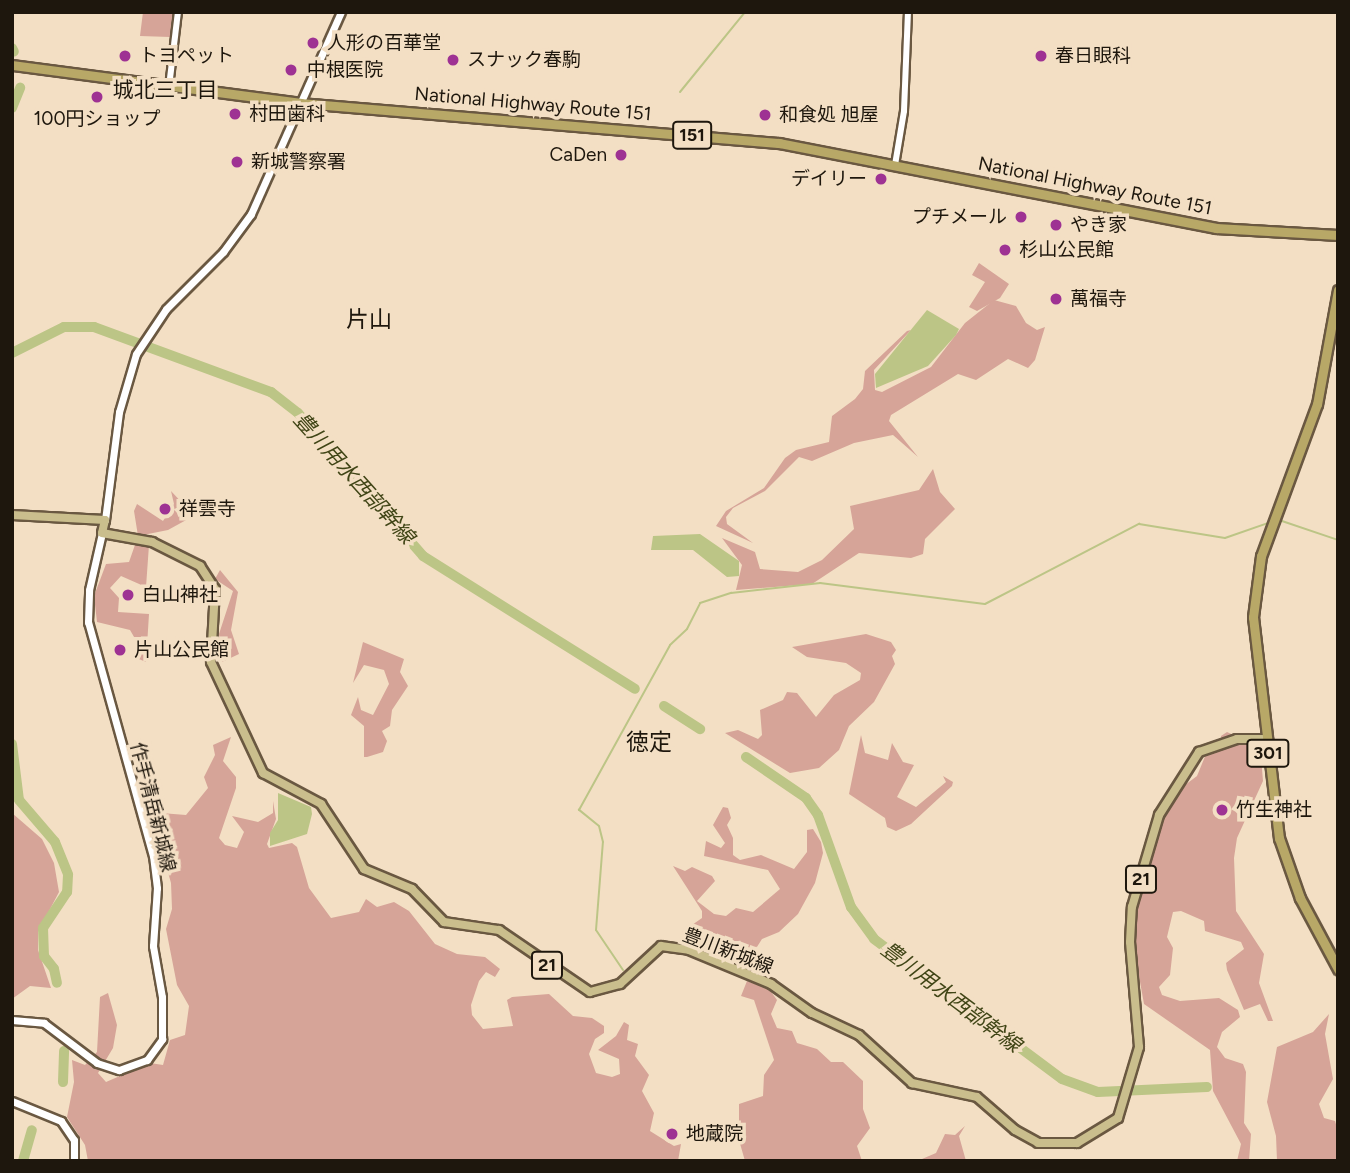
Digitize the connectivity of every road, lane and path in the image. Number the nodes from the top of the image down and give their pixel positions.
1 (178, 12) edge
2 (341, 12) edge
3 (908, 12) edge
4 (12, 65) edge
5 (169, 89) junction
6 (301, 103) junction
7 (895, 165) junction
8 (1338, 235) edge
9 (1338, 289) edge
10 (12, 515) edge
11 (105, 520) junction
12 (102, 533) junction
13 (1266, 739) junction
14 (1338, 969) edge
15 (12, 1020) edge
16 (12, 1101) edge
17 (74, 1161) edge

1 - 5 street
2 - 6 main road
3 - 7 street
4 - 5 highway, National Highway Route 151 / 151
5 - 6 highway, National Highway Route 151 / 151
6 - 7 highway, National Highway Route 151 / 151
6 - 11 main road
7 - 8 highway, National Highway Route 151 / 151
9 - 13 highway, 301
10 - 11 main road
11 - 12 main road
12 - 13 main road, 豊川新城線 / 21
12 - 15 main road, 作手清岳新城線
13 - 14 highway, 301
16 - 17 main road

